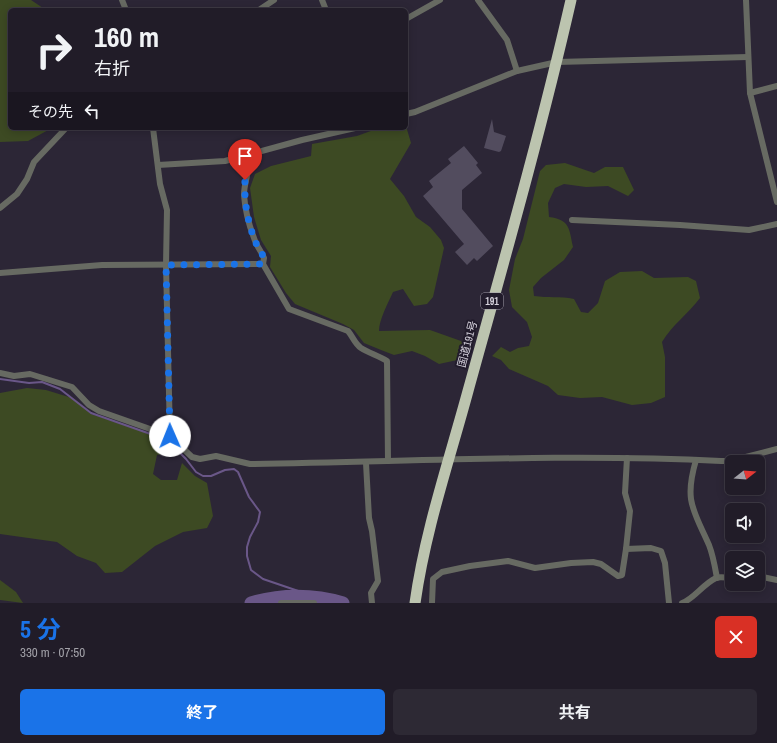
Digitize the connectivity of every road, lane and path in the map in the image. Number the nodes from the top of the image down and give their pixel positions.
1 (274, 0) edge
2 (440, 0) edge
3 (478, 0) edge
4 (571, 0) edge
5 (746, 0) edge
6 (266, 2) edge
7 (408, 18) edge
8 (748, 57) junction
9 (557, 62) junction
10 (517, 71) junction
11 (777, 86) edge
12 (750, 93) junction
13 (408, 114) edge
14 (64, 130) edge
15 (153, 130) edge
16 (346, 130) edge
17 (249, 155) junction
18 (158, 165) junction
19 (777, 202) edge
20 (0, 208) edge
21 (572, 220) dead end
22 (777, 224) edge
23 (262, 264) junction
24 (166, 265) junction
25 (0, 273) edge
26 (0, 373) edge
27 (170, 436) junction
28 (777, 449) edge
29 (627, 458) junction
30 (448, 460) junction
31 (696, 460) junction
32 (388, 461) junction
33 (366, 463) junction
34 (626, 548) junction
35 (765, 577) edge
36 (717, 578) junction
37 (725, 578) edge
38 (777, 580) edge
39 (281, 603) edge
40 (314, 603) edge
41 (372, 603) edge
42 (415, 603) edge
43 (432, 603) edge
44 (669, 603) edge
45 (682, 603) edge

1 - 6 street
2 - 7 street
3 - 10 street
4 - 9 highway, 国道191号 / 191
5 - 8 street
8 - 9 street
8 - 12 street
9 - 10 street
9 - 30 highway, 国道191号 / 191
10 - 13 street
11 - 12 street
12 - 19 street
14 - 20 street
15 - 18 street
16 - 17 street
17 - 18 street
17 - 23 street
18 - 24 street
21 - 22 street
23 - 24 street
23 - 32 street
24 - 25 street
24 - 27 street
26 - 27 street
27 - 33 street
28 - 31 street
29 - 30 street
29 - 31 street
29 - 34 street
30 - 32 street
30 - 42 highway, 国道191号 / 191
31 - 36 street
32 - 33 street
33 - 41 street
34 - 43 street
34 - 44 street
35 - 38 street
36 - 37 street
36 - 45 street
39 - 40 street

